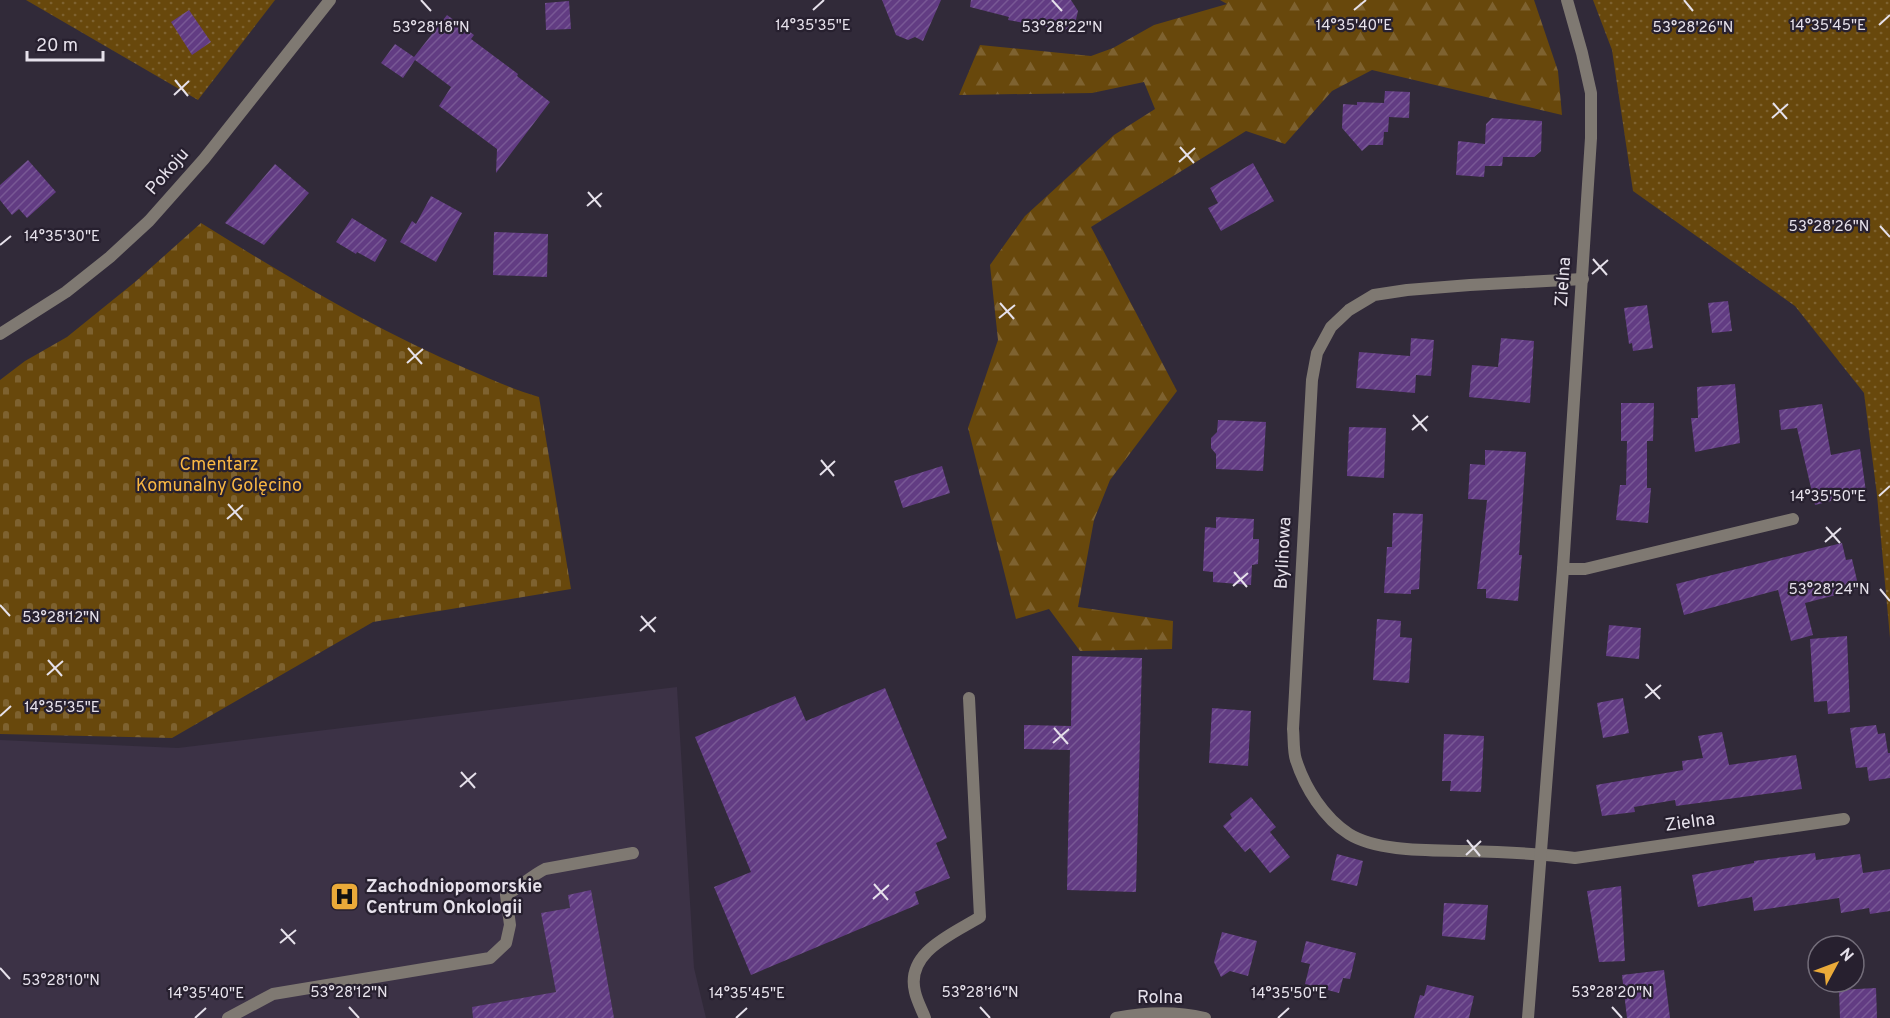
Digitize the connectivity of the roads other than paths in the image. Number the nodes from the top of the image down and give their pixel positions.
1 (330, 0) edge
2 (1567, 0) edge
3 (1583, 279) junction
4 (0, 334) edge
5 (1793, 519) dead end
6 (1563, 569) junction
7 (969, 698) dead end
8 (1844, 819) dead end
9 (633, 853) dead end
10 (1541, 854) junction
11 (228, 1018) edge
12 (925, 1018) edge
13 (1116, 1018) edge
14 (1205, 1018) edge
15 (1528, 1018) edge

1 - 4 street, Pokoju
2 - 3 street, Zielna
3 - 6 street, Zielna
3 - 10 street, Bylinowa
5 - 6 street
6 - 10 street, Zielna
7 - 12 street
8 - 10 street, Zielna
9 - 11 street
10 - 15 street, Zielna
13 - 14 street, Rolna

